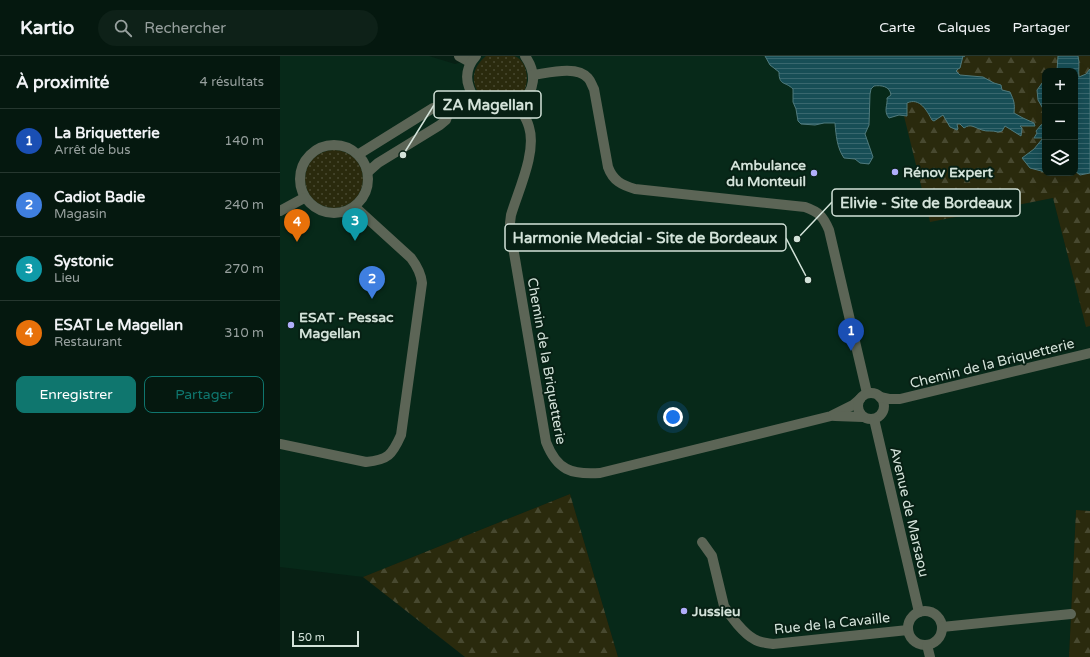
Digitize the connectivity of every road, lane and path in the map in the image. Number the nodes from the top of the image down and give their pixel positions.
1 (458, 56) edge
2 (525, 56) edge
3 (473, 59) edge
4 (533, 75) junction
5 (471, 95) junction
6 (518, 106) junction
7 (450, 108) junction
8 (359, 154) junction
9 (369, 171) junction
10 (304, 198) junction
11 (355, 207) junction
12 (280, 211) edge
13 (1090, 353) edge
14 (864, 396) junction
15 (880, 397) junction
16 (900, 399) junction
17 (883, 412) junction
18 (831, 416) junction
19 (863, 417) junction
20 (874, 419) junction
21 (280, 444) edge
22 (702, 542) dead end
23 (919, 612) junction
24 (1071, 614) dead end
25 (942, 627) junction
26 (908, 630) junction
27 (927, 645) junction
28 (930, 657) edge

1 - 3 street
2 - 4 street
3 - 5 street
4 - 6 street
4 - 14 street
5 - 6 street
5 - 7 street
6 - 18 street, Chemin de la Briquetterie
7 - 8 street
7 - 9 street
8 - 9 street
8 - 10 street
9 - 11 street
10 - 11 street
10 - 12 street
11 - 21 street
13 - 16 street, Chemin de la Briquetterie
14 - 15 street, Chemin de la Briquetterie
14 - 18 street, Chemin de la Briquetterie
14 - 19 street
15 - 16 street, Chemin de la Briquetterie
15 - 17 street
16 - 17 street, Chemin de la Briquetterie
17 - 20 street, Chemin de la Briquetterie
18 - 19 street, Chemin de la Briquetterie
19 - 20 street, Chemin de la Briquetterie
20 - 23 street, Avenue de Marsaou
22 - 26 street, Rue de la Cavaille
23 - 25 street
23 - 26 street
24 - 25 street
25 - 27 street
26 - 27 street
27 - 28 street

